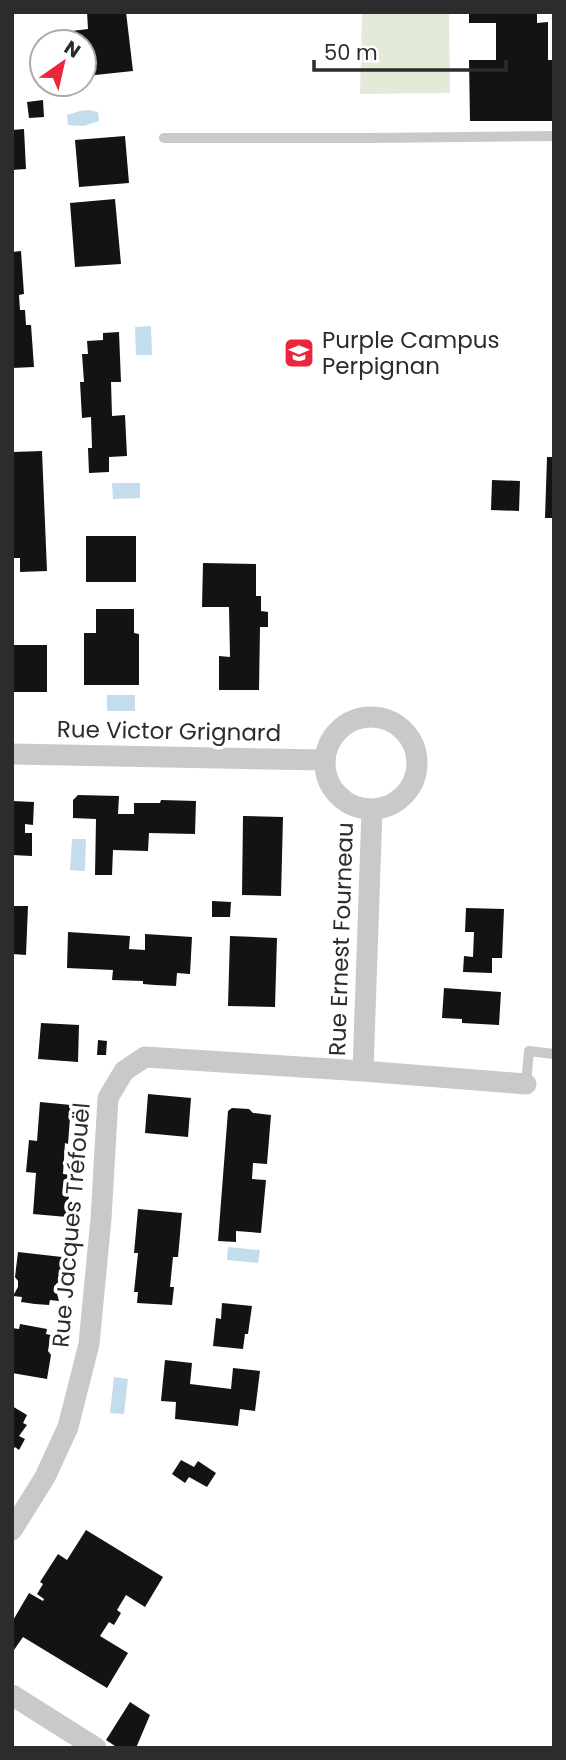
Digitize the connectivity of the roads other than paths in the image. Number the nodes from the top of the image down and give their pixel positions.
1 (554, 136) edge
2 (164, 138) dead end
3 (12, 754) edge
4 (324, 761) junction
5 (372, 810) junction
6 (554, 1054) edge
7 (363, 1071) junction
8 (526, 1084) joint
9 (12, 1530) edge
10 (12, 1695) edge
11 (96, 1748) edge

1 - 2 lane
3 - 4 street, Rue Victor Grignard
4 - 5 street
4 - 5 street
5 - 7 street, Rue Ernest Fourneau
6 - 8 lane
7 - 8 street, Rue Jacques Tréfouël
7 - 9 street, Rue Jacques Tréfouël
10 - 11 street

